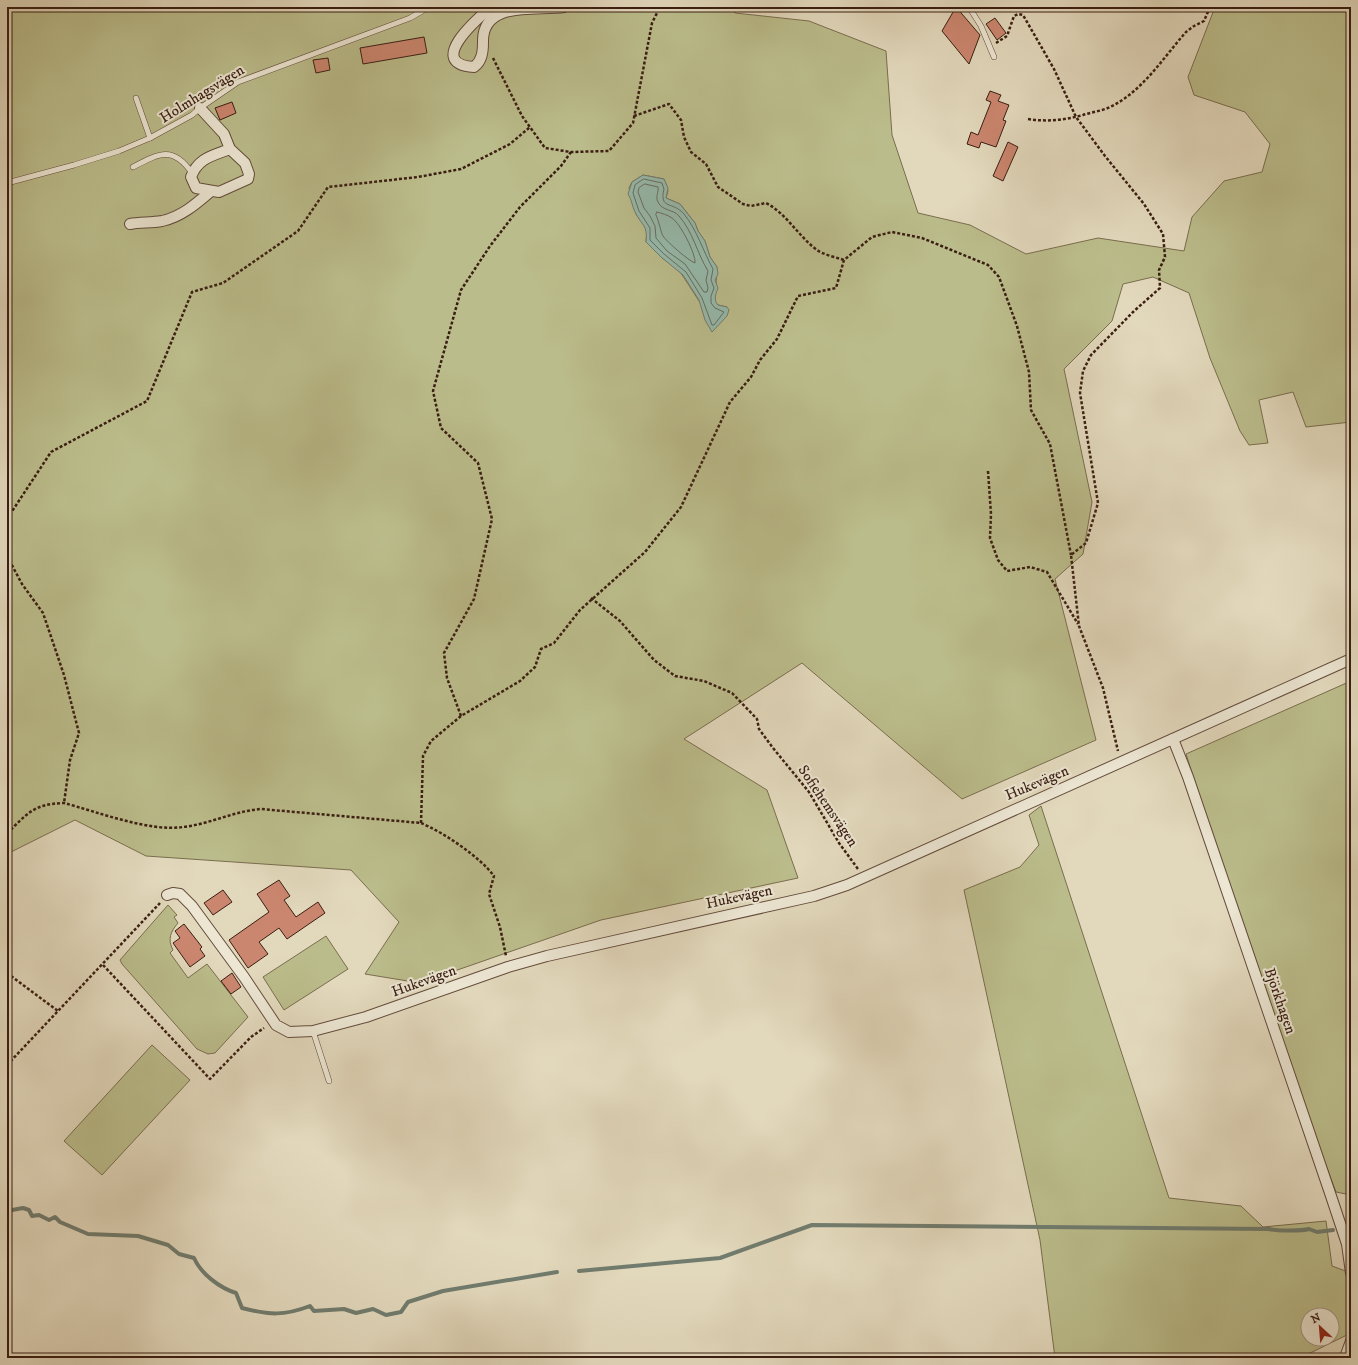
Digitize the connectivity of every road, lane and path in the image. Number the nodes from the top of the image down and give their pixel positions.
1 (429, 7) edge
2 (491, 7) edge
3 (564, 7) edge
4 (660, 7) edge
5 (969, 7) edge
6 (1210, 7) edge
7 (989, 46) junction
8 (490, 53) dead end
9 (994, 57) dead end
10 (136, 98) dead end
11 (200, 108) junction
12 (634, 116) junction
13 (1076, 117) junction
14 (1028, 119) dead end
15 (530, 127) junction
16 (150, 138) junction
17 (230, 149) junction
18 (571, 152) junction
19 (133, 167) dead end
20 (192, 173) junction
21 (7, 183) edge
22 (210, 192) junction
23 (130, 224) dead end
24 (844, 260) junction
25 (988, 472) dead end
26 (7, 519) edge
27 (1071, 555) junction
28 (7, 556) edge
29 (591, 598) junction
30 (1079, 626) junction
31 (1351, 659) edge
32 (461, 716) junction
33 (1173, 740) junction
34 (1123, 762) junction
35 (64, 802) junction
36 (421, 823) junction
37 (7, 833) edge
38 (863, 878) junction
39 (167, 895) joint
40 (103, 965) junction
41 (508, 967) junction
42 (7, 973) edge
43 (58, 1010) junction
44 (274, 1022) junction
45 (313, 1031) junction
46 (7, 1065) edge
47 (329, 1081) dead end
48 (1351, 1273) edge
49 (1351, 1341) edge
50 (1345, 1356) dead end

1 - 11 lane, Holmhagsvägen
2 - 3 street
4 - 12 path
5 - 7 lane
6 - 13 path
7 - 9 lane
7 - 13 path
8 - 15 path
10 - 16 lane
11 - 16 lane, Holmhagsvägen
11 - 17 street
12 - 18 path
12 - 24 path
13 - 14 path
13 - 27 path
15 - 18 path
15 - 26 path
16 - 21 lane, Holmhagsvägen
17 - 20 street
17 - 22 street
18 - 32 path
19 - 20 lane
20 - 22 street
22 - 23 street
24 - 27 path
24 - 29 path
25 - 30 path
27 - 30 path
28 - 35 path
29 - 32 path
29 - 38 path, Sofiehemsvägen
30 - 34 path
31 - 33 street, Hukevägen
32 - 36 path
33 - 34 street, Hukevägen
33 - 48 street, Björkhagen
34 - 38 street, Hukevägen
35 - 36 path
35 - 37 path
36 - 41 path
38 - 41 street, Hukevägen
39 - 40 path
39 - 44 street, Hukevägen
40 - 43 path
40 - 44 path
41 - 45 street, Hukevägen
42 - 43 path
43 - 46 path
44 - 45 street, Hukevägen
45 - 47 lane
49 - 50 street

